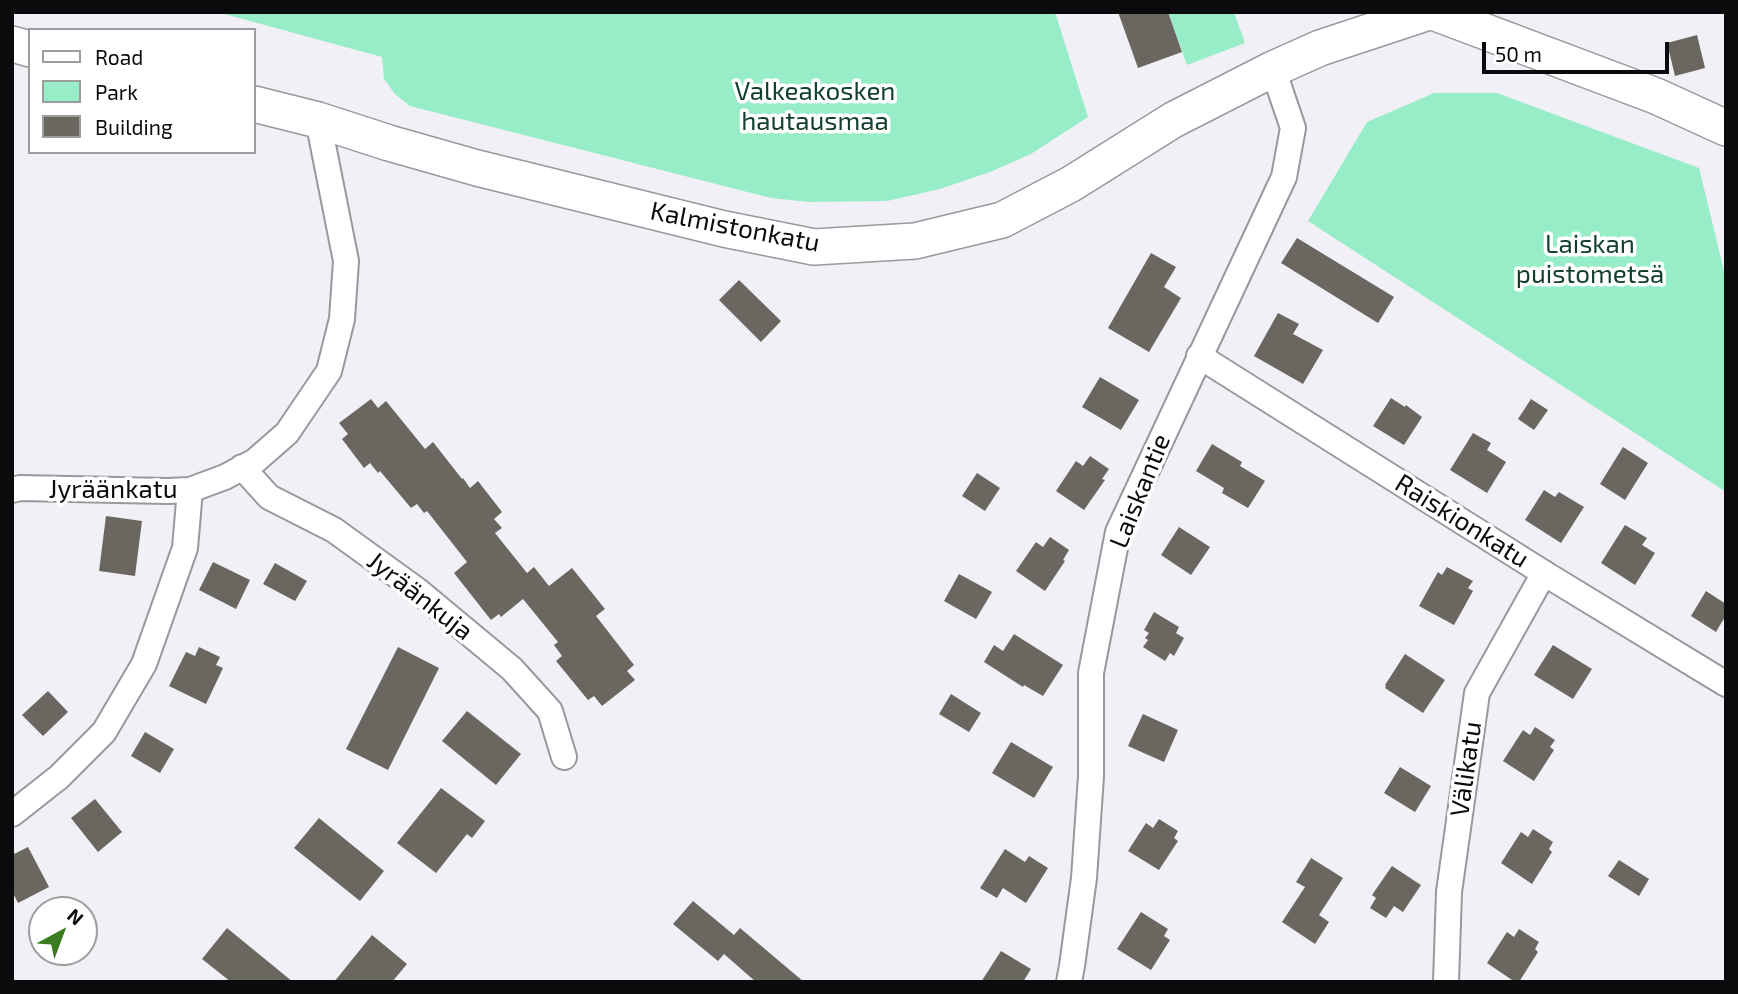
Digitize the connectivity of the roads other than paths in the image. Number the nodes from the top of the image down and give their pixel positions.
1 (1431, 12) edge
2 (1273, 69) junction
3 (256, 104) edge
4 (318, 120) junction
5 (1726, 128) edge
6 (1199, 356) junction
7 (242, 467) junction
8 (12, 490) edge
9 (190, 490) junction
10 (1544, 573) junction
11 (1726, 684) edge
12 (564, 757) dead end
13 (12, 814) edge
14 (1069, 982) edge
15 (1446, 982) edge

1 - 2 street, Kalmistonkatu
1 - 5 street
2 - 4 street, Kalmistonkatu
2 - 6 street, Laiskantie
3 - 4 street, Kalmistonkatu
4 - 7 street, Jyräänkatu
6 - 10 street, Raiskionkatu
6 - 14 street, Laiskantie
7 - 9 street, Jyräänkatu
7 - 12 street, Jyräänkuja
8 - 9 street, Jyräänkatu
9 - 13 street
10 - 11 street, Raiskionkatu
10 - 15 street, Välikatu

